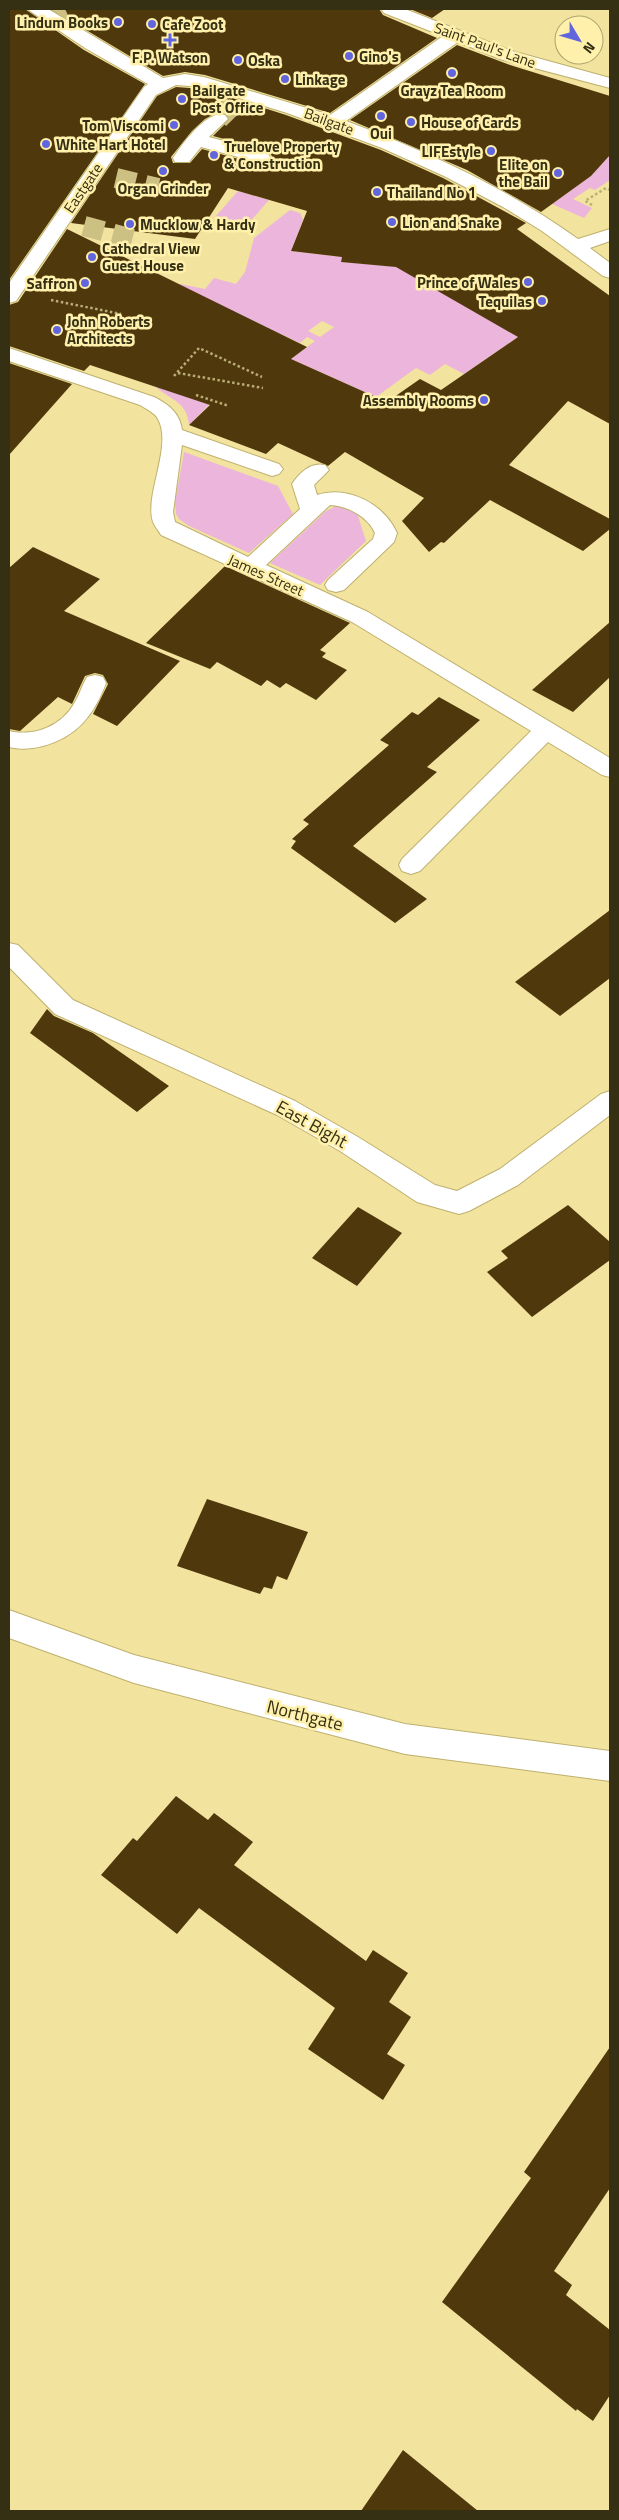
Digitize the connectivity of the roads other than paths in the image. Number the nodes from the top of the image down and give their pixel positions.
1 (36, 9) edge
2 (390, 9) edge
3 (455, 36) junction
4 (610, 83) edge
5 (161, 84) junction
6 (219, 119) tunnel mouth
7 (333, 122) junction
8 (198, 140) junction
9 (261, 157) dead end
10 (182, 158) dead end
11 (93, 173) junction
12 (112, 177) tunnel mouth
13 (60, 221) junction
14 (79, 225) tunnel mouth
15 (610, 235) edge
16 (575, 246) junction
17 (610, 272) edge
18 (9, 297) edge
19 (9, 354) edge
20 (172, 434) junction
21 (272, 469) dead end
22 (318, 470) dead end
23 (311, 511) junction
24 (251, 567) junction
25 (336, 585) dead end
26 (95, 683) dead end
27 (545, 731) junction
28 (9, 739) edge
29 (610, 769) edge
30 (411, 865) dead end
31 (9, 952) edge
32 (610, 1100) edge
33 (9, 1624) edge
34 (610, 1766) edge

1 - 5 street
2 - 3 street, Saint Paul's Lane
3 - 4 street, Saint Paul's Lane
3 - 7 street
5 - 7 street, Bailgate
5 - 11 street, Eastgate
6 - 8 street
7 - 16 street, Bailgate
8 - 9 street
8 - 10 street
11 - 12 street
11 - 13 street, Eastgate
13 - 14 street
13 - 18 street, Eastgate
15 - 16 street
16 - 17 street, Bailgate
19 - 20 street, James Street
20 - 21 street
20 - 24 street, James Street
22 - 23 street
23 - 24 street
23 - 25 street
24 - 27 street, James Street
26 - 28 street
27 - 29 street, James Street
27 - 30 street
31 - 32 street, East Bight
33 - 34 street, Northgate

